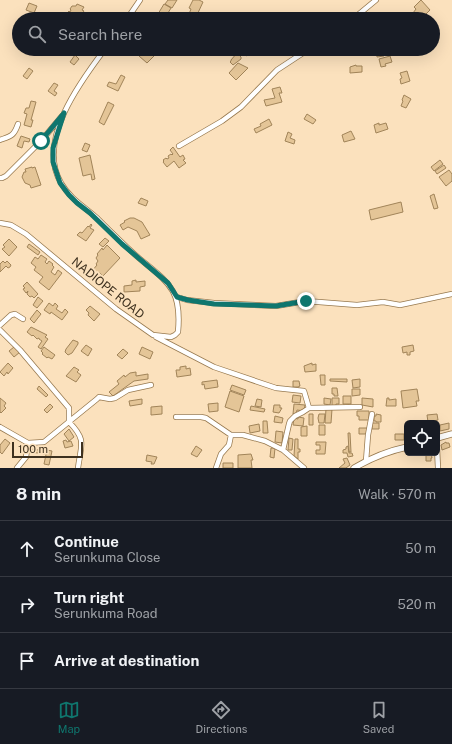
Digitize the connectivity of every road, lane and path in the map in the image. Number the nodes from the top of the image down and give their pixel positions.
1 (140, 0) edge
2 (376, 0) edge
3 (132, 12) edge
4 (361, 12) edge
5 (100, 56) edge
6 (298, 56) edge
7 (64, 113) junction
8 (18, 124) dead end
9 (0, 140) edge
10 (179, 146) dead end
11 (0, 178) edge
12 (0, 224) edge
13 (452, 294) edge
14 (177, 297) junction
15 (23, 319) dead end
16 (0, 325) edge
17 (0, 330) edge
18 (153, 335) junction
19 (150, 385) dead end
20 (360, 407) dead end
21 (309, 408) junction
22 (372, 414) dead end
23 (176, 417) dead end
24 (69, 422) junction
25 (0, 427) edge
26 (231, 434) junction
27 (452, 434) edge
28 (440, 437) edge
29 (28, 443) junction
30 (404, 448) edge
31 (284, 450) junction
32 (437, 456) edge
33 (366, 461) junction
34 (17, 468) edge
35 (78, 468) edge
36 (216, 468) edge
37 (304, 468) edge
38 (354, 468) edge
39 (438, 468) edge

1 - 3 street
2 - 4 street
5 - 7 street
6 - 10 street
7 - 11 street
7 - 14 street
8 - 9 street
12 - 18 street, NADIOPE ROAD
13 - 14 street
14 - 18 street
15 - 16 street
17 - 24 street
18 - 21 street, NADIOPE ROAD
19 - 24 street
20 - 21 street
21 - 31 street
22 - 33 street
23 - 26 street
24 - 29 street
24 - 35 street
25 - 29 street
26 - 31 street
26 - 36 street
27 - 28 street
29 - 34 street
30 - 33 street
31 - 37 street
32 - 39 street
33 - 38 street

